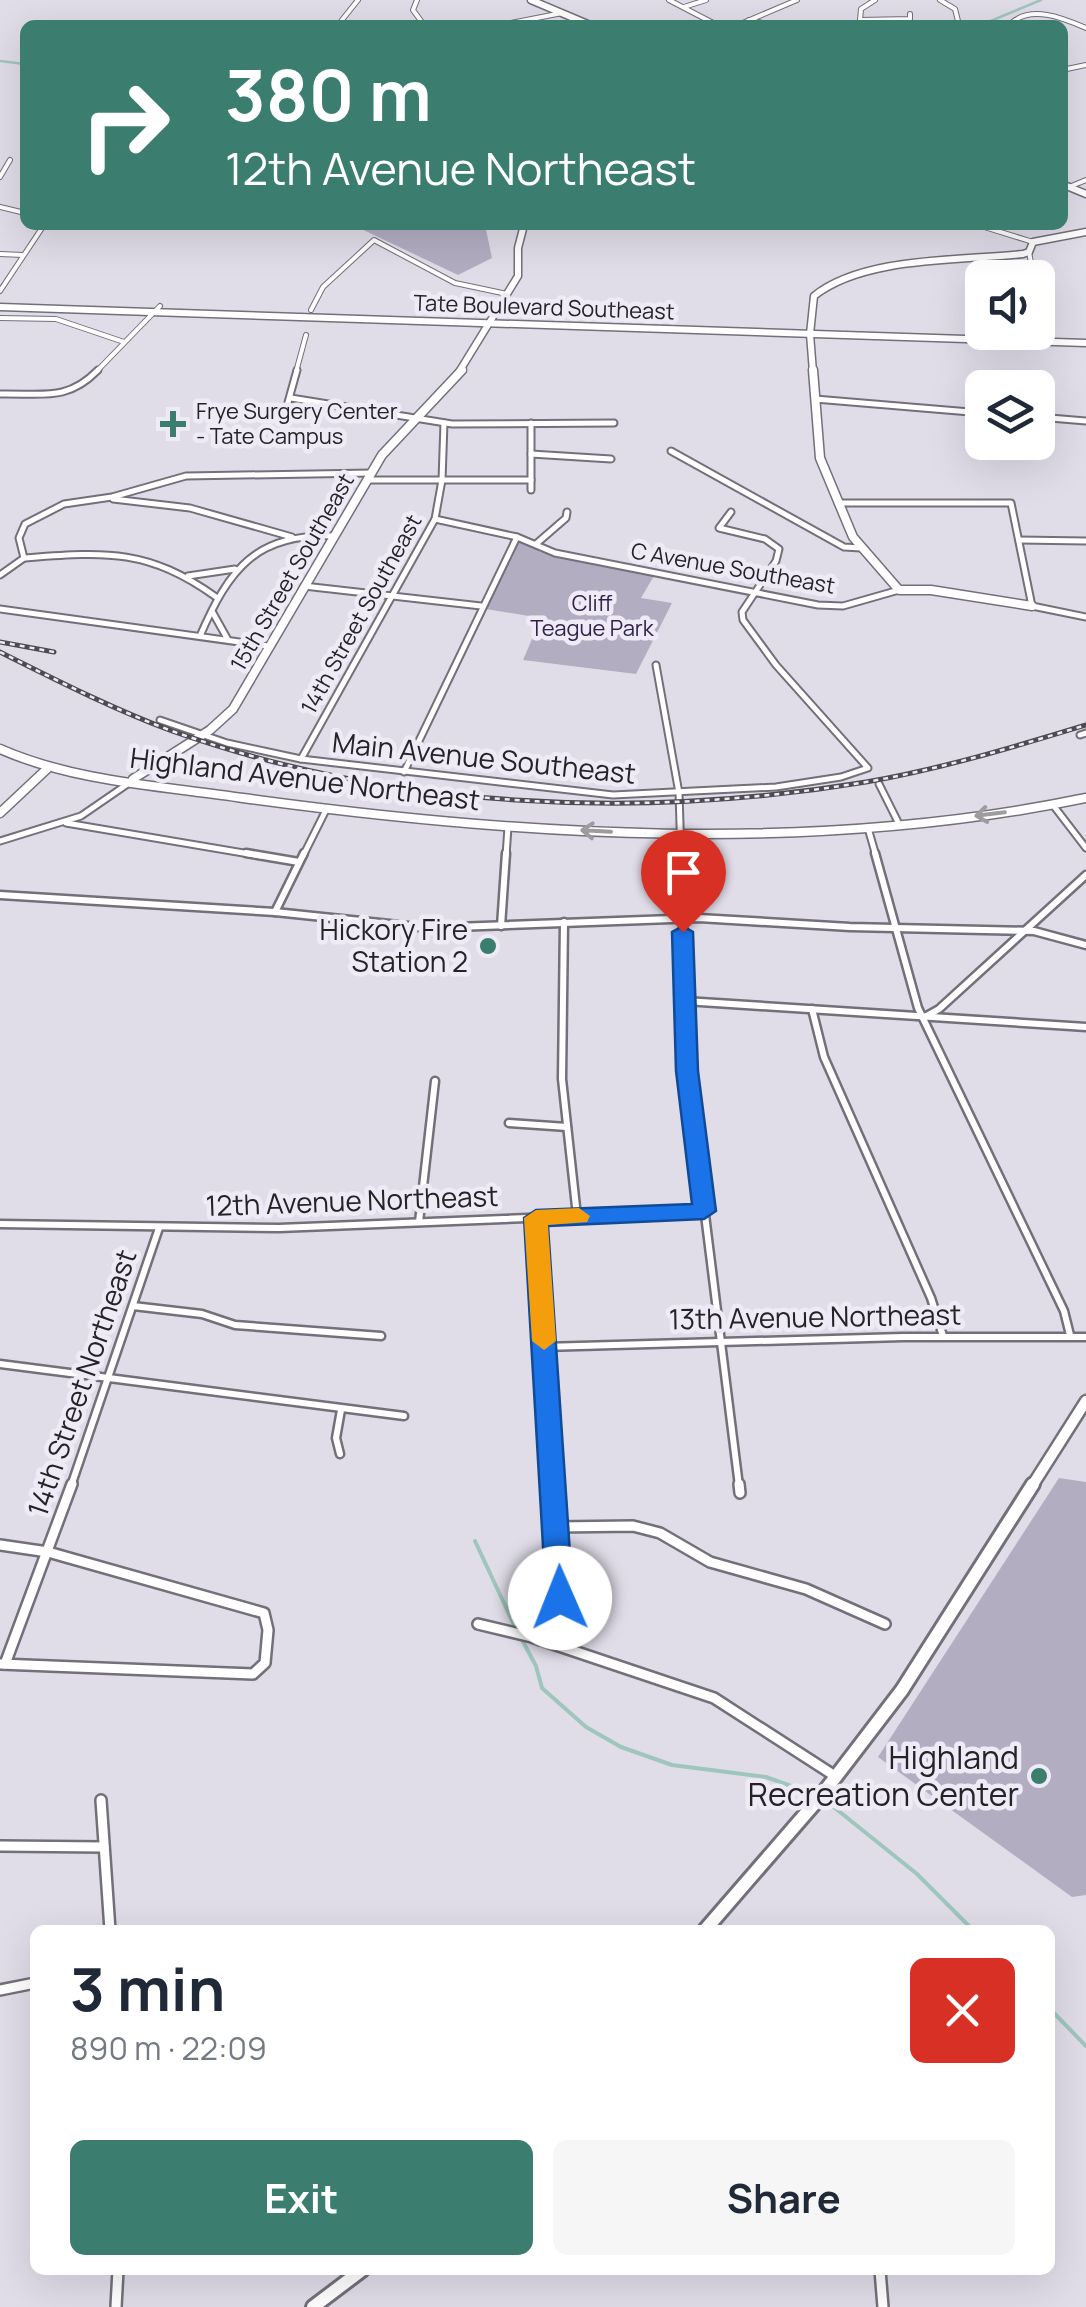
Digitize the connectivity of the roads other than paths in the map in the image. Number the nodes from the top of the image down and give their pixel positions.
1 (358, 0) edge
2 (531, 0) edge
3 (669, 0) edge
4 (706, 0) edge
5 (798, 0) edge
6 (856, 0) edge
7 (874, 0) edge
8 (940, 0) edge
9 (866, 4) junction
10 (683, 7) junction
11 (562, 14) junction
12 (910, 14) dead end
13 (342, 20) edge
14 (528, 20) edge
15 (577, 20) edge
16 (708, 20) edge
17 (749, 20) edge
18 (958, 20) edge
19 (1014, 20) edge
20 (1086, 28) edge
21 (10, 160) dead end
22 (0, 176) edge
23 (41, 230) edge
24 (523, 230) edge
25 (994, 230) edge
26 (1086, 232) edge
27 (1033, 242) junction
28 (1030, 252) junction
29 (0, 254) edge
30 (24, 255) junction
31 (1030, 260) edge
32 (0, 291) edge
33 (507, 294) junction
34 (0, 303) edge
35 (158, 309) junction
36 (311, 310) junction
37 (0, 318) edge
38 (491, 319) junction
39 (812, 330) junction
40 (965, 332) edge
41 (306, 335) dead end
42 (1055, 337) edge
43 (1086, 339) edge
44 (126, 342) junction
45 (0, 394) edge
46 (291, 398) junction
47 (814, 400) junction
48 (965, 412) edge
49 (414, 417) junction
50 (1055, 418) edge
51 (1086, 421) edge
52 (444, 423) junction
53 (614, 423) dead end
54 (282, 424) dead end
55 (531, 424) junction
56 (670, 451) dead end
57 (531, 454) junction
58 (611, 459) dead end
59 (369, 476) junction
60 (442, 480) junction
61 (531, 480) junction
62 (531, 490) dead end
63 (104, 498) junction
64 (838, 503) junction
65 (567, 512) dead end
66 (731, 512) dead end
67 (435, 518) junction
68 (334, 536) junction
69 (292, 537) junction
70 (517, 538) junction
71 (1019, 540) junction
72 (1086, 541) edge
73 (535, 544) junction
74 (861, 548) junction
75 (24, 558) junction
76 (236, 568) junction
77 (0, 575) edge
78 (186, 576) junction
79 (304, 586) junction
80 (899, 590) junction
81 (756, 592) junction
82 (390, 595) junction
83 (216, 597) junction
84 (480, 606) junction
85 (1032, 606) junction
86 (0, 609) edge
87 (214, 613) junction
88 (1086, 616) edge
89 (200, 636) junction
90 (229, 640) junction
91 (268, 646) junction
92 (656, 665) dead end
93 (160, 720) dead end
94 (204, 734) junction
95 (0, 749) edge
96 (301, 759) junction
97 (49, 767) junction
98 (404, 772) junction
99 (133, 779) junction
100 (879, 784) dead end
101 (679, 797) junction
102 (1086, 798) edge
103 (1052, 805) junction
104 (326, 810) junction
105 (0, 813) edge
106 (66, 823) junction
107 (899, 824) junction
108 (508, 827) junction
109 (868, 827) junction
110 (680, 834) junction
111 (0, 841) edge
112 (1086, 848) edge
113 (299, 862) junction
114 (1086, 875) edge
115 (0, 895) edge
116 (276, 912) junction
117 (682, 918) junction
118 (564, 922) junction
119 (501, 926) junction
120 (896, 929) junction
121 (1026, 931) junction
122 (1086, 945) edge
123 (685, 1001) junction
124 (812, 1009) junction
125 (923, 1018) junction
126 (1086, 1027) edge
127 (435, 1081) dead end
128 (509, 1123) dead end
129 (567, 1126) junction
130 (704, 1211) junction
131 (577, 1216) junction
132 (536, 1218) junction
133 (419, 1222) junction
134 (0, 1224) edge
135 (159, 1228) junction
136 (133, 1306) junction
137 (1070, 1335) junction
138 (380, 1336) dead end
139 (943, 1336) junction
140 (1086, 1337) edge
141 (722, 1341) junction
142 (544, 1347) junction
143 (0, 1364) edge
144 (108, 1378) junction
145 (1086, 1400) edge
146 (341, 1410) junction
147 (404, 1416) dead end
148 (340, 1454) dead end
149 (740, 1493) dead end
150 (557, 1527) junction
151 (0, 1545) edge
152 (48, 1552) junction
153 (478, 1624) dead end
154 (885, 1624) dead end
155 (540, 1640) junction
156 (3, 1664) edge
157 (836, 1776) junction
158 (102, 1800) dead end
159 (0, 1846) edge
160 (104, 1848) junction
161 (110, 1925) edge
162 (709, 1925) edge
163 (30, 1984) edge
164 (0, 1990) edge
165 (118, 2275) edge
166 (356, 2275) edge
167 (880, 2275) edge
168 (116, 2307) edge
169 (314, 2307) edge
170 (883, 2307) edge

1 - 13 street
2 - 11 street
3 - 10 street
4 - 10 street
5 - 17 street
6 - 9 street
7 - 9 street
8 - 18 street
9 - 12 street
10 - 16 street
11 - 14 street
11 - 15 street
19 - 20 street
21 - 22 street
23 - 30 street
24 - 33 street, 15th Street Southeast
25 - 27 street
26 - 27 street
27 - 28 street
28 - 31 street
28 - 39 street
29 - 30 street
30 - 32 street
33 - 36 street
33 - 38 street, 15th Street Southeast
34 - 35 main road, Tate Boulevard Southeast
35 - 36 main road, Tate Boulevard Southeast
35 - 38 main road, Tate Boulevard Southeast
35 - 44 street
36 - 38 main road, Tate Boulevard Southeast
37 - 44 street
38 - 39 main road, Tate Boulevard Southeast
38 - 49 street, 15th Street Southeast
39 - 40 main road, Tate Boulevard Southeast
39 - 43 main road, Tate Boulevard Southeast
39 - 47 street
41 - 46 street
42 - 43 main road, Tate Boulevard Southeast
44 - 45 street
46 - 49 street
46 - 54 street
47 - 48 street
47 - 64 street
49 - 52 street
49 - 59 street, 15th Street Southeast
50 - 51 street
52 - 55 street
52 - 60 street, 14th Street Southeast
53 - 55 street
55 - 57 street
56 - 74 street
57 - 58 street
57 - 61 street
59 - 60 street
59 - 63 street
59 - 68 street, 15th Street Southeast
60 - 61 street
60 - 67 street, 14th Street Southeast
61 - 62 street
63 - 69 street
63 - 75 street
64 - 71 street
64 - 74 street
65 - 73 street
66 - 81 street
67 - 70 street, C Avenue Southeast
67 - 82 street, 14th Street Southeast
68 - 69 street
68 - 79 street, 15th Street Southeast
69 - 76 street
70 - 73 street, C Avenue Southeast
70 - 84 street
71 - 72 street
71 - 85 street
73 - 81 street, C Avenue Southeast
74 - 80 street
75 - 77 street
75 - 78 street
76 - 78 street
76 - 83 street
78 - 83 street
79 - 82 street
79 - 91 street, 15th Street Southeast
80 - 81 street, C Avenue Southeast
80 - 85 street, C Avenue Southeast
81 - 101 street, Main Avenue Southeast
82 - 84 street
82 - 96 street, 14th Street Southeast
83 - 87 street
84 - 98 street
85 - 88 street, C Avenue Southeast
86 - 89 street
87 - 89 street
87 - 90 street
89 - 90 street
90 - 91 street
91 - 94 street, 15th Street Southeast
92 - 101 street
93 - 94 street, Main Avenue Southeast
94 - 96 street, Main Avenue Southeast
94 - 99 street, 15th Street Southeast
95 - 97 street, Highland Avenue Northeast
96 - 98 street, Main Avenue Southeast
97 - 99 street, Highland Avenue Northeast
97 - 105 street
98 - 101 street, Main Avenue Southeast
99 - 104 street, Highland Avenue Northeast
99 - 106 street
100 - 107 street
101 - 110 street
102 - 103 street, Highland Avenue Northeast
103 -> 107 street, Highland Avenue Northeast
103 - 112 street
104 - 108 street, Highland Avenue Northeast
104 - 113 street
106 - 111 street
106 - 113 street
107 - 109 street, Highland Avenue Northeast
110 -> 108 street, Highland Avenue Northeast
108 - 119 street
109 - 110 street, Highland Avenue Northeast
109 - 120 street
110 - 117 street
113 - 116 street
114 - 121 street
115 - 116 street
116 - 119 street
117 - 118 street
117 - 120 street
117 - 123 street
118 - 119 street
118 - 129 street
120 - 121 street
120 - 125 street
121 - 122 street
121 - 125 street
123 - 124 street
123 - 130 street
124 - 125 street
124 - 139 street
125 - 126 street
125 - 137 street
127 - 133 street
128 - 129 street
129 - 131 street
130 - 131 street, 12th Avenue Northeast
130 - 141 street
131 - 132 street, 12th Avenue Northeast
132 - 133 street, 12th Avenue Northeast
132 - 142 street
133 - 135 street, 12th Avenue Northeast
134 - 135 street, 12th Avenue Northeast
135 - 136 street, 14th Street Northeast
136 - 138 street
136 - 144 street, 14th Street Northeast
137 - 139 street, 13th Avenue Northeast
137 - 140 street, 13th Avenue Northeast
139 - 141 street, 13th Avenue Northeast
141 - 142 street, 13th Avenue Northeast
141 - 149 street
142 - 150 street
143 - 144 street
144 - 146 street
144 - 152 street, 14th Street Northeast
145 - 157 street
146 - 147 street
146 - 148 street
150 - 154 street
150 - 155 street
151 - 152 street
152 - 156 street, 14th Street Northeast
152 - 156 street
153 - 155 street
155 - 157 street
157 - 162 street
158 - 160 street
159 - 160 street
160 - 161 street
163 - 164 street
165 - 168 street
166 - 169 street
167 - 170 street

